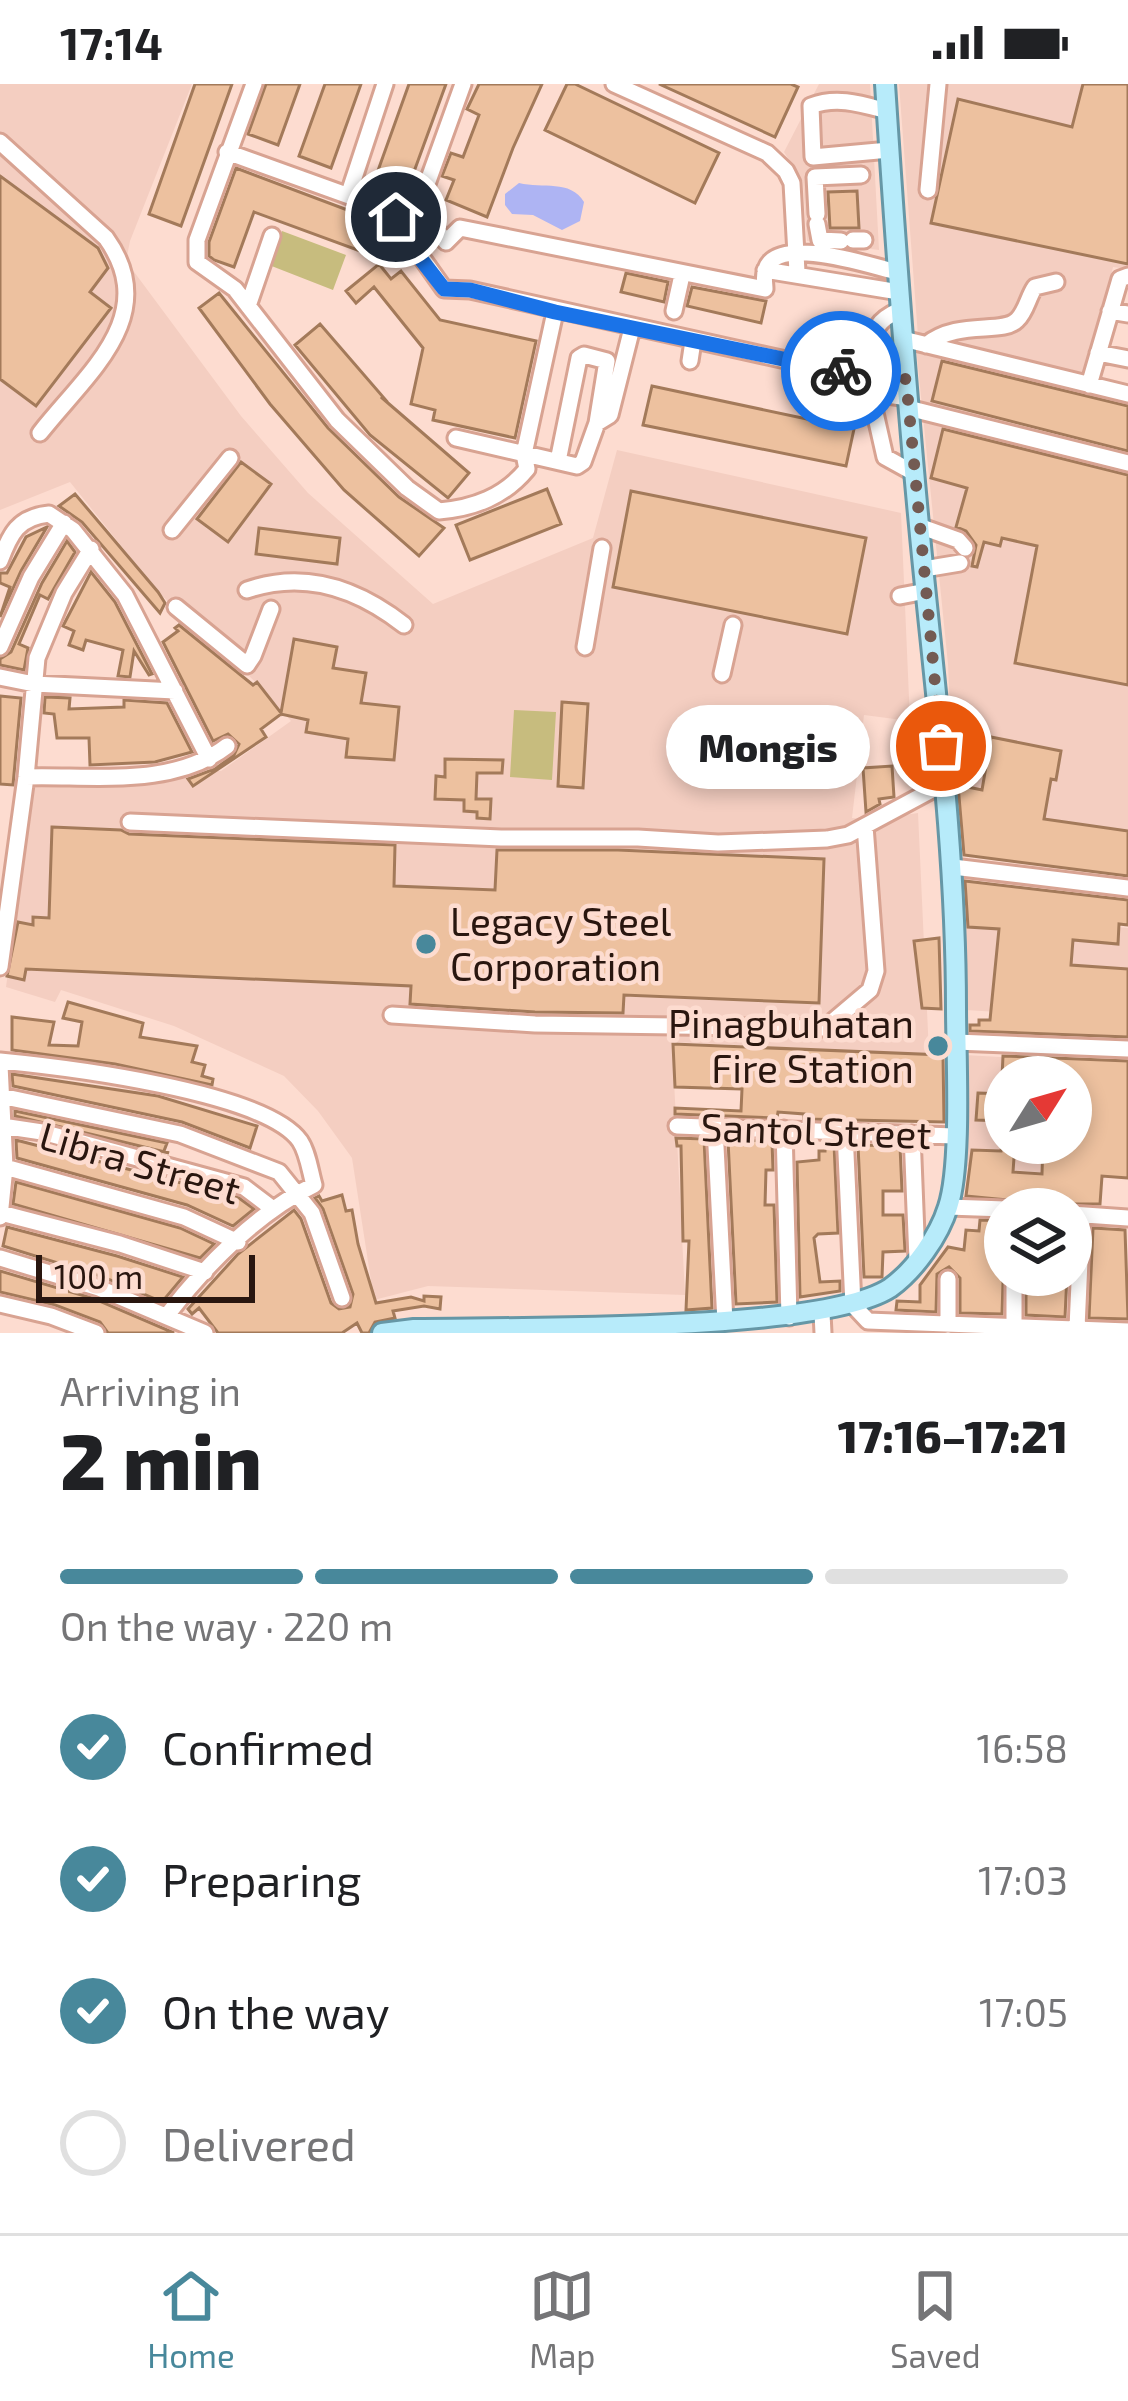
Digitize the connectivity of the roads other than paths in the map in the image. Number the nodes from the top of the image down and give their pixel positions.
1 (254, 84) edge
2 (386, 84) edge
3 (463, 84) edge
4 (614, 84) edge
5 (885, 84) edge
6 (938, 84) edge
7 (887, 111) junction
8 (0, 142) edge
9 (889, 150) junction
10 (227, 152) junction
11 (861, 176) dead end
12 (928, 190) dead end
13 (349, 193) junction
14 (272, 236) dead end
15 (852, 240) dead end
16 (799, 250) junction
17 (766, 270) junction
18 (797, 272) junction
19 (682, 275) junction
20 (1128, 276) edge
21 (1056, 282) dead end
22 (898, 291) junction
23 (248, 306) junction
24 (1110, 310) junction
25 (674, 311) dead end
26 (555, 312) junction
27 (1128, 314) edge
28 (632, 328) junction
29 (902, 339) junction
30 (693, 341) junction
31 (926, 345) junction
32 (1098, 353) junction
33 (871, 355) dead end
34 (1128, 359) edge
35 (689, 361) dead end
36 (808, 365) junction
37 (848, 372) junction
38 (1089, 385) junction
39 (847, 391) junction
40 (1128, 394) edge
41 (872, 395) junction
42 (907, 395) junction
43 (597, 423) junction
44 (40, 433) dead end
45 (456, 438) dead end
46 (524, 454) junction
47 (230, 458) dead end
48 (558, 461) junction
49 (1128, 463) edge
50 (914, 473) junction
51 (64, 523) junction
52 (919, 526) junction
53 (172, 530) dead end
54 (5, 534) edge
55 (602, 548) dead end
56 (91, 549) junction
57 (0, 561) edge
58 (924, 569) junction
59 (247, 590) dead end
60 (926, 591) junction
61 (900, 596) dead end
62 (176, 607) dead end
63 (271, 609) dead end
64 (404, 625) dead end
65 (733, 625) dead end
66 (0, 647) edge
67 (584, 647) dead end
68 (722, 674) dead end
69 (0, 677) edge
70 (34, 684) junction
71 (175, 691) junction
72 (226, 746) dead end
73 (208, 759) junction
74 (26, 777) junction
75 (944, 782) junction
76 (130, 821) dead end
77 (865, 826) junction
78 (953, 867) junction
79 (1128, 888) edge
80 (0, 967) edge
81 (392, 1015) dead end
82 (956, 1042) junction
83 (1128, 1049) edge
84 (0, 1063) edge
85 (1, 1096) edge
86 (2, 1126) edge
87 (677, 1126) dead end
88 (715, 1126) junction
89 (784, 1129) junction
90 (845, 1132) junction
91 (912, 1134) junction
92 (954, 1136) junction
93 (5, 1167) junction
94 (297, 1194) junction
95 (948, 1207) junction
96 (984, 1208) edge
97 (273, 1209) junction
98 (0, 1215) edge
99 (1092, 1215) edge
100 (1128, 1218) edge
101 (238, 1242) junction
102 (0, 1258) edge
103 (917, 1260) junction
104 (206, 1272) junction
105 (948, 1280) dead end
106 (1014, 1296) edge
107 (1077, 1296) edge
108 (342, 1298) dead end
109 (0, 1304) edge
110 (853, 1305) junction
111 (168, 1314) junction
112 (789, 1317) junction
113 (725, 1322) junction
114 (823, 1323) edge
115 (948, 1325) junction
116 (1014, 1327) junction
117 (183, 1328) edge
118 (1077, 1328) junction
119 (649, 1329) edge
120 (414, 1331) edge
121 (1128, 1331) edge
122 (96, 1333) edge
123 (205, 1333) edge
124 (382, 1333) edge

1 - 10 street
2 - 13 street
3 - 19 street
4 - 16 street
5 - 7 main road
6 - 12 street
7 - 9 main road
7 - 9 street
8 - 44 street
9 - 22 main road
10 - 13 street
10 - 23 street
11 - 15 street
13 - 26 street
14 - 23 street
16 - 17 street
16 - 18 street
16 - 22 street
17 - 18 street
17 - 19 street
18 - 22 street
19 - 25 street
20 - 24 street
21 - 31 street
22 - 29 main road
22 - 33 street
23 - 46 street
24 - 27 street
24 - 32 street
26 - 28 street
26 - 46 street
28 - 30 street
28 - 43 street
29 - 31 street
29 - 42 main road
30 - 35 street
30 - 36 street
31 - 38 street
32 - 34 street
32 - 38 street
36 - 37 street
36 - 39 street
37 - 39 street
37 - 42 street
38 - 40 street
39 - 41 street
41 - 42 street
41 - 50 street
42 - 49 street
42 - 50 main road
43 - 48 street
43 - 48 street
45 - 46 street
46 - 48 street
47 - 53 street
50 - 52 main road
51 - 54 street
51 - 56 street
51 - 66 street
52 - 58 main road
52 - 58 street
54 - 57 street
55 - 67 street
56 - 70 street
56 - 71 street
58 - 60 main road
59 - 64 street
60 - 61 street
60 - 75 main road
62 - 63 street
65 - 68 street
69 - 70 street
70 - 71 street
70 - 74 street
71 - 73 street
72 - 73 street
73 - 74 street
74 - 80 street
75 - 77 street
75 - 78 main road
76 - 77 street
77 - 81 street
78 - 79 street
78 - 82 main road
82 - 83 street
82 - 92 main road
84 - 85 street
84 - 94 street
85 - 86 street
85 - 94 street
86 - 93 street
86 - 97 street, Libra Street
87 - 88 street, Santol Street
88 - 89 street, Santol Street
88 - 113 street
89 - 90 street, Santol Street
89 - 112 street
90 - 91 street, Santol Street
90 - 110 street
91 - 92 street, Santol Street
91 - 103 street
92 - 95 main road
93 - 98 street
93 - 101 street
94 - 97 street
94 - 108 street
95 - 96 street
95 - 103 main road
97 - 101 street
98 - 104 street
99 - 100 street
101 - 104 street
102 - 111 street
103 - 110 main road
104 - 111 street
105 - 115 street
106 - 116 street
107 - 118 street
109 - 122 street
110 - 114 main road
110 - 115 street
111 - 117 street
112 - 113 main road
112 - 114 main road
113 - 119 main road
115 - 116 street
116 - 118 street
117 - 123 street
118 - 121 street
119 - 120 main road
120 - 124 main road

